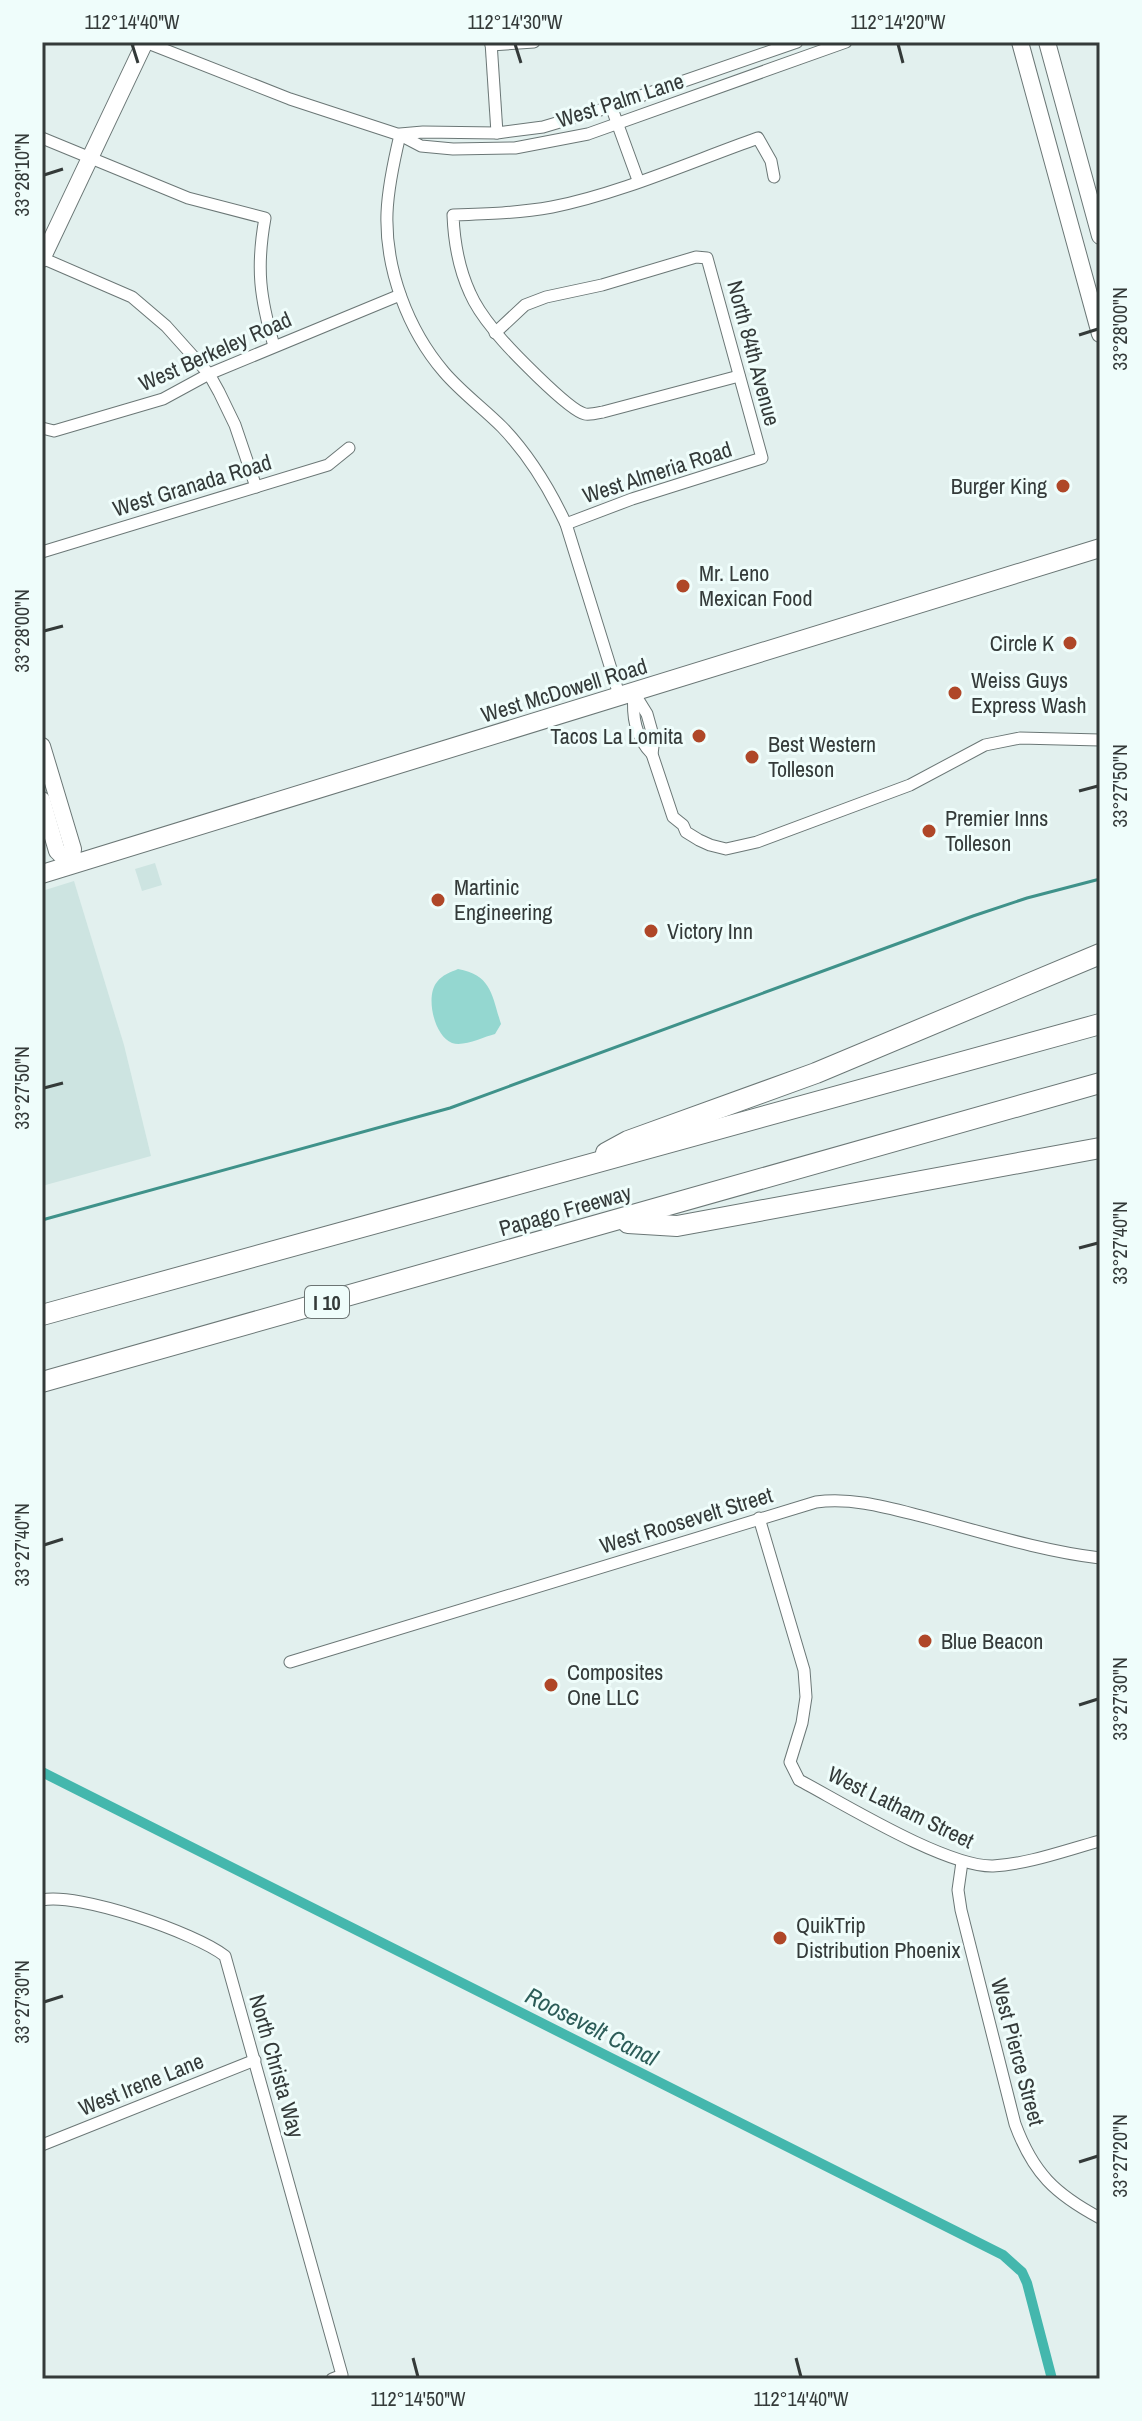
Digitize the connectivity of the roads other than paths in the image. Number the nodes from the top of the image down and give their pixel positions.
1 (145, 42) edge
2 (534, 42) edge
3 (797, 42) edge
4 (1020, 42) edge
5 (1047, 42) edge
6 (491, 43) edge
7 (839, 43) edge
8 (611, 106) junction
9 (617, 124) junction
10 (497, 133) junction
11 (400, 135) junction
12 (42, 138) edge
13 (90, 159) junction
14 (1082, 170) junction
15 (774, 177) dead end
16 (1058, 178) junction
17 (638, 180) junction
18 (1100, 236) edge
19 (42, 258) edge
20 (400, 295) junction
21 (495, 333) junction
22 (1100, 334) edge
23 (274, 346) junction
24 (209, 374) junction
25 (739, 376) junction
26 (42, 428) edge
27 (349, 448) dead end
28 (762, 458) joint
29 (256, 487) junction
30 (566, 524) junction
31 (1100, 548) edge
32 (42, 552) edge
33 (627, 696) junction
34 (1100, 740) edge
35 (42, 746) edge
36 (42, 800) edge
37 (71, 865) junction
38 (42, 874) edge
39 (1100, 954) edge
40 (1100, 1024) edge
41 (1100, 1083) edge
42 (1100, 1148) edge
43 (582, 1168) junction
44 (612, 1222) junction
45 (42, 1315) edge
46 (42, 1382) edge
47 (759, 1518) junction
48 (1100, 1558) edge
49 (290, 1662) dead end
50 (1100, 1841) edge
51 (962, 1862) junction
52 (42, 1900) edge
53 (255, 2060) junction
54 (42, 2145) edge
55 (1100, 2218) edge
56 (337, 2377) edge

1 - 11 street, West Palm Lane
1 - 13 main road
2 - 6 street
3 - 8 street, West Palm Lane
4 - 16 main road
5 - 14 main road
6 - 10 street
7 - 9 street, West Palm Lane
8 - 9 street
8 - 10 street, West Palm Lane
9 - 11 street, West Palm Lane
9 - 17 street
10 - 11 street, West Palm Lane
11 - 20 street
12 - 13 street
13 - 19 main road
13 - 23 street
14 - 16 main road
14 - 18 main road
15 - 17 street
16 - 22 main road
17 - 21 street
19 - 24 street
20 - 23 street, West Berkeley Road
20 - 30 street
21 - 25 street
21 - 25 street, North 84th Avenue
23 - 24 street, West Berkeley Road
24 - 26 street, West Berkeley Road
24 - 29 street
25 - 28 street, North 84th Avenue
27 - 29 street, West Granada Road
28 - 30 street, West Almeria Road
29 - 32 street, West Granada Road
30 - 33 street
31 - 33 main road, West McDowell Road
33 - 34 street
33 - 37 main road, West McDowell Road
35 - 37 main road
36 - 37 main road
37 - 38 main road, West McDowell Road
39 - 43 highway
40 - 43 highway, Papago Freeway
41 - 44 highway, Papago Freeway / I 10
42 - 44 highway
43 - 45 highway, Papago Freeway
44 - 46 highway, Papago Freeway / I 10
47 - 48 street, West Roosevelt Street
47 - 49 street, West Roosevelt Street
47 - 51 street, West Latham Street
50 - 51 street, West Latham Street
51 - 55 street, West Pierce Street
52 - 53 street, North Christa Way
53 - 54 street, West Irene Lane
53 - 56 street, North Christa Way

